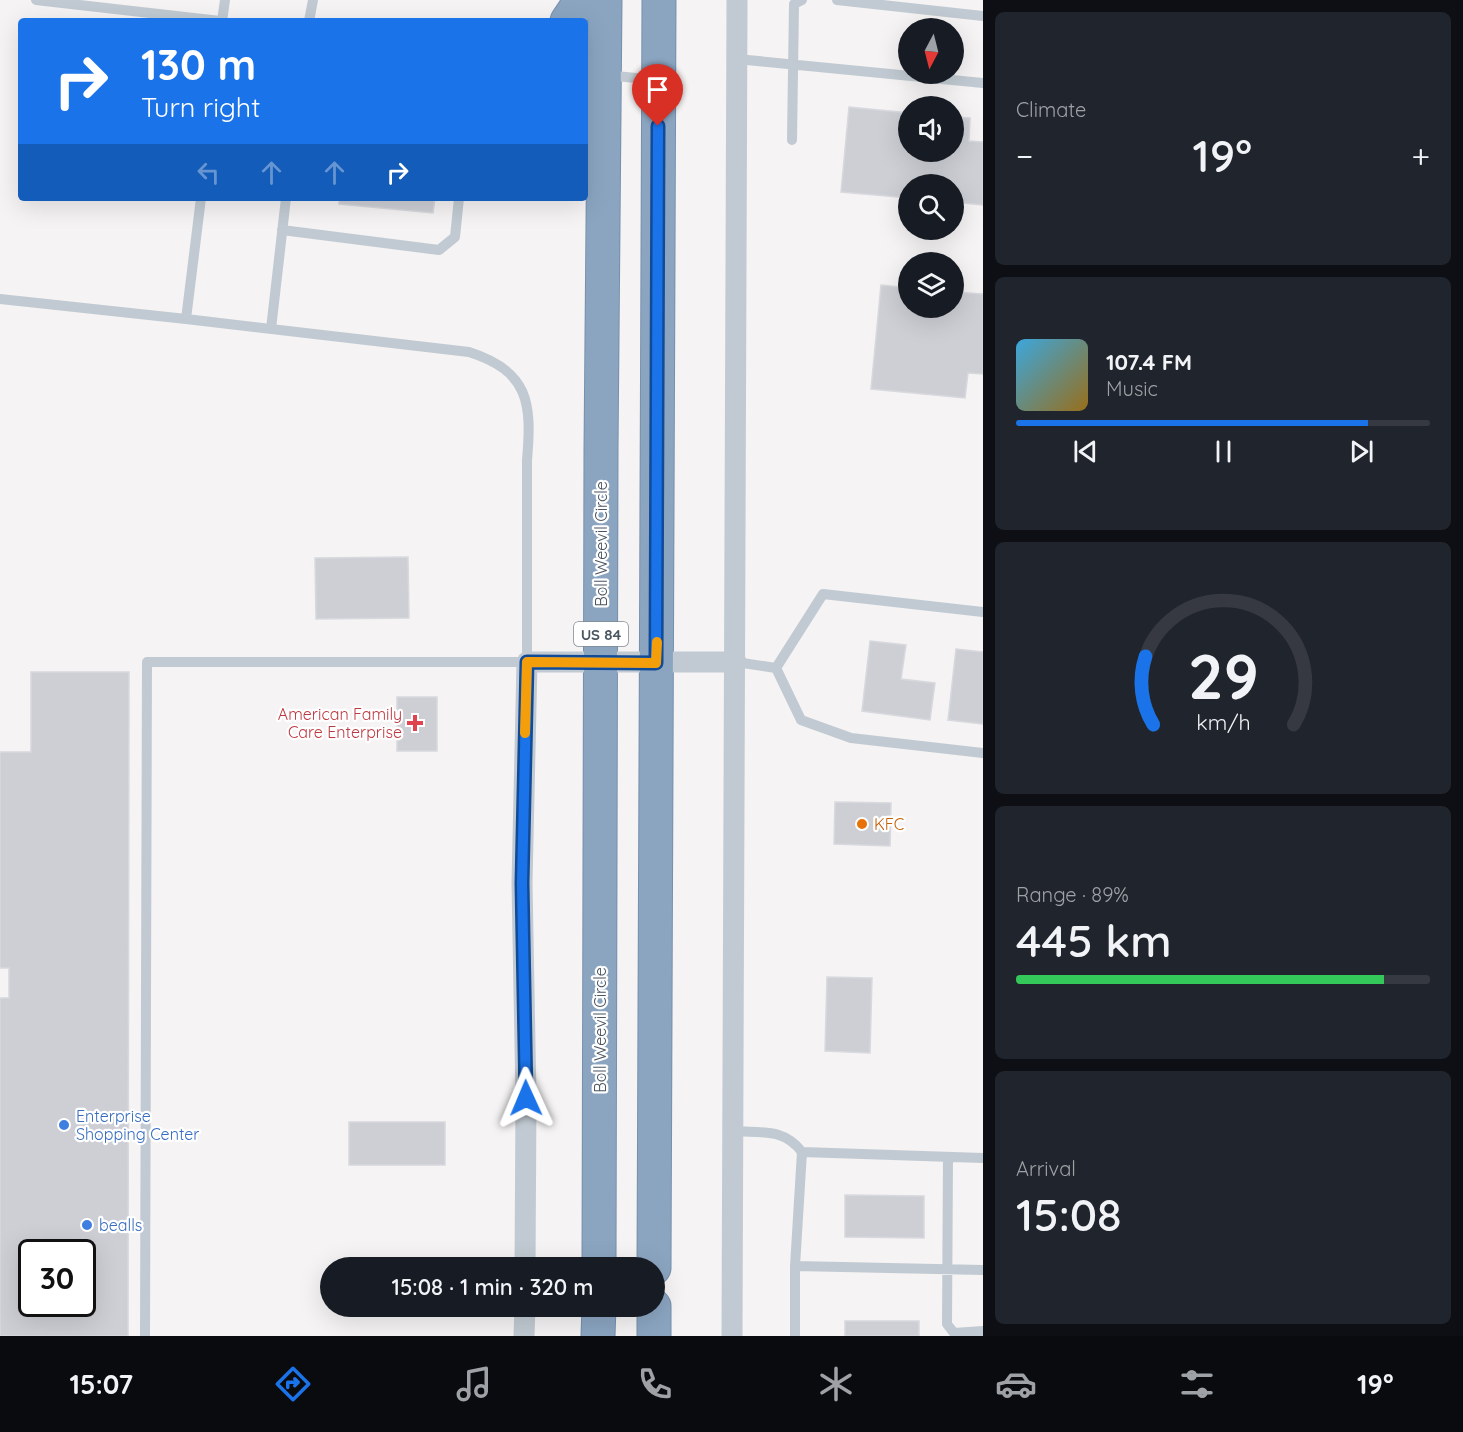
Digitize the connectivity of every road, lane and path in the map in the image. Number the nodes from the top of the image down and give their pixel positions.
1 (36, 0) edge
2 (225, 0) edge
3 (313, 0) edge
4 (581, 0) edge
5 (605, 0) edge
6 (659, 0) edge
7 (737, 0) edge
8 (802, 0) edge
9 (837, 0) edge
10 (983, 16) edge
11 (195, 18) edge
12 (222, 18) edge
13 (310, 18) edge
14 (569, 18) edge
15 (737, 58) junction
16 (793, 64) junction
17 (594, 74) edge
18 (658, 80) junction
19 (983, 83) edge
20 (792, 140) dead end
21 (588, 157) edge
22 (602, 190) junction
23 (201, 201) edge
24 (286, 201) edge
25 (459, 201) edge
26 (282, 230) junction
27 (0, 299) edge
28 (186, 319) junction
29 (271, 329) junction
30 (983, 612) edge
31 (527, 662) junction
32 (736, 662) junction
33 (601, 663) junction
34 (656, 663) junction
35 (777, 668) junction
36 (983, 753) edge
37 (734, 1131) junction
38 (802, 1152) junction
39 (948, 1157) junction
40 (983, 1158) edge
41 (525, 1257) edge
42 (600, 1257) edge
43 (654, 1257) edge
44 (795, 1266) junction
45 (945, 1269) junction
46 (983, 1270) edge
47 (525, 1317) edge
48 (599, 1317) edge
49 (654, 1317) edge
50 (983, 1331) edge
51 (954, 1334) edge
52 (145, 1336) edge
53 (524, 1336) edge
54 (598, 1336) edge
55 (654, 1336) edge
56 (732, 1336) edge
57 (795, 1336) edge

1 - 11 lane
2 - 12 lane
3 - 13 lane
4 - 14 highway
5 - 17 highway, Boll Weevil Circle / US 84
6 - 18 highway
7 - 15 street
8 - 16 lane
9 - 10 lane
15 - 16 lane
15 - 32 street
16 - 19 lane
16 - 20 lane
17 - 18 lane
17 - 22 highway, Boll Weevil Circle / US 84
18 - 34 highway
21 - 22 highway
22 - 33 highway, Boll Weevil Circle / US 84
23 - 28 lane
24 - 26 lane
25 - 26 lane
26 - 29 lane
27 - 28 lane
28 - 29 lane
29 - 31 lane
30 - 35 lane
31 - 33 street
31 - 41 street
31 - 52 lane
32 - 34 street
32 - 35 lane
32 - 37 street
33 - 34 street
33 - 42 highway, Boll Weevil Circle / US 84
34 - 43 highway
35 - 36 lane
37 - 38 lane
37 - 56 street
38 - 39 lane
38 - 44 lane
39 - 40 lane
39 - 45 lane
44 - 45 lane
44 - 57 lane
45 - 46 lane
45 - 51 lane
47 - 53 street
48 - 54 highway
49 - 55 highway
50 - 51 lane

